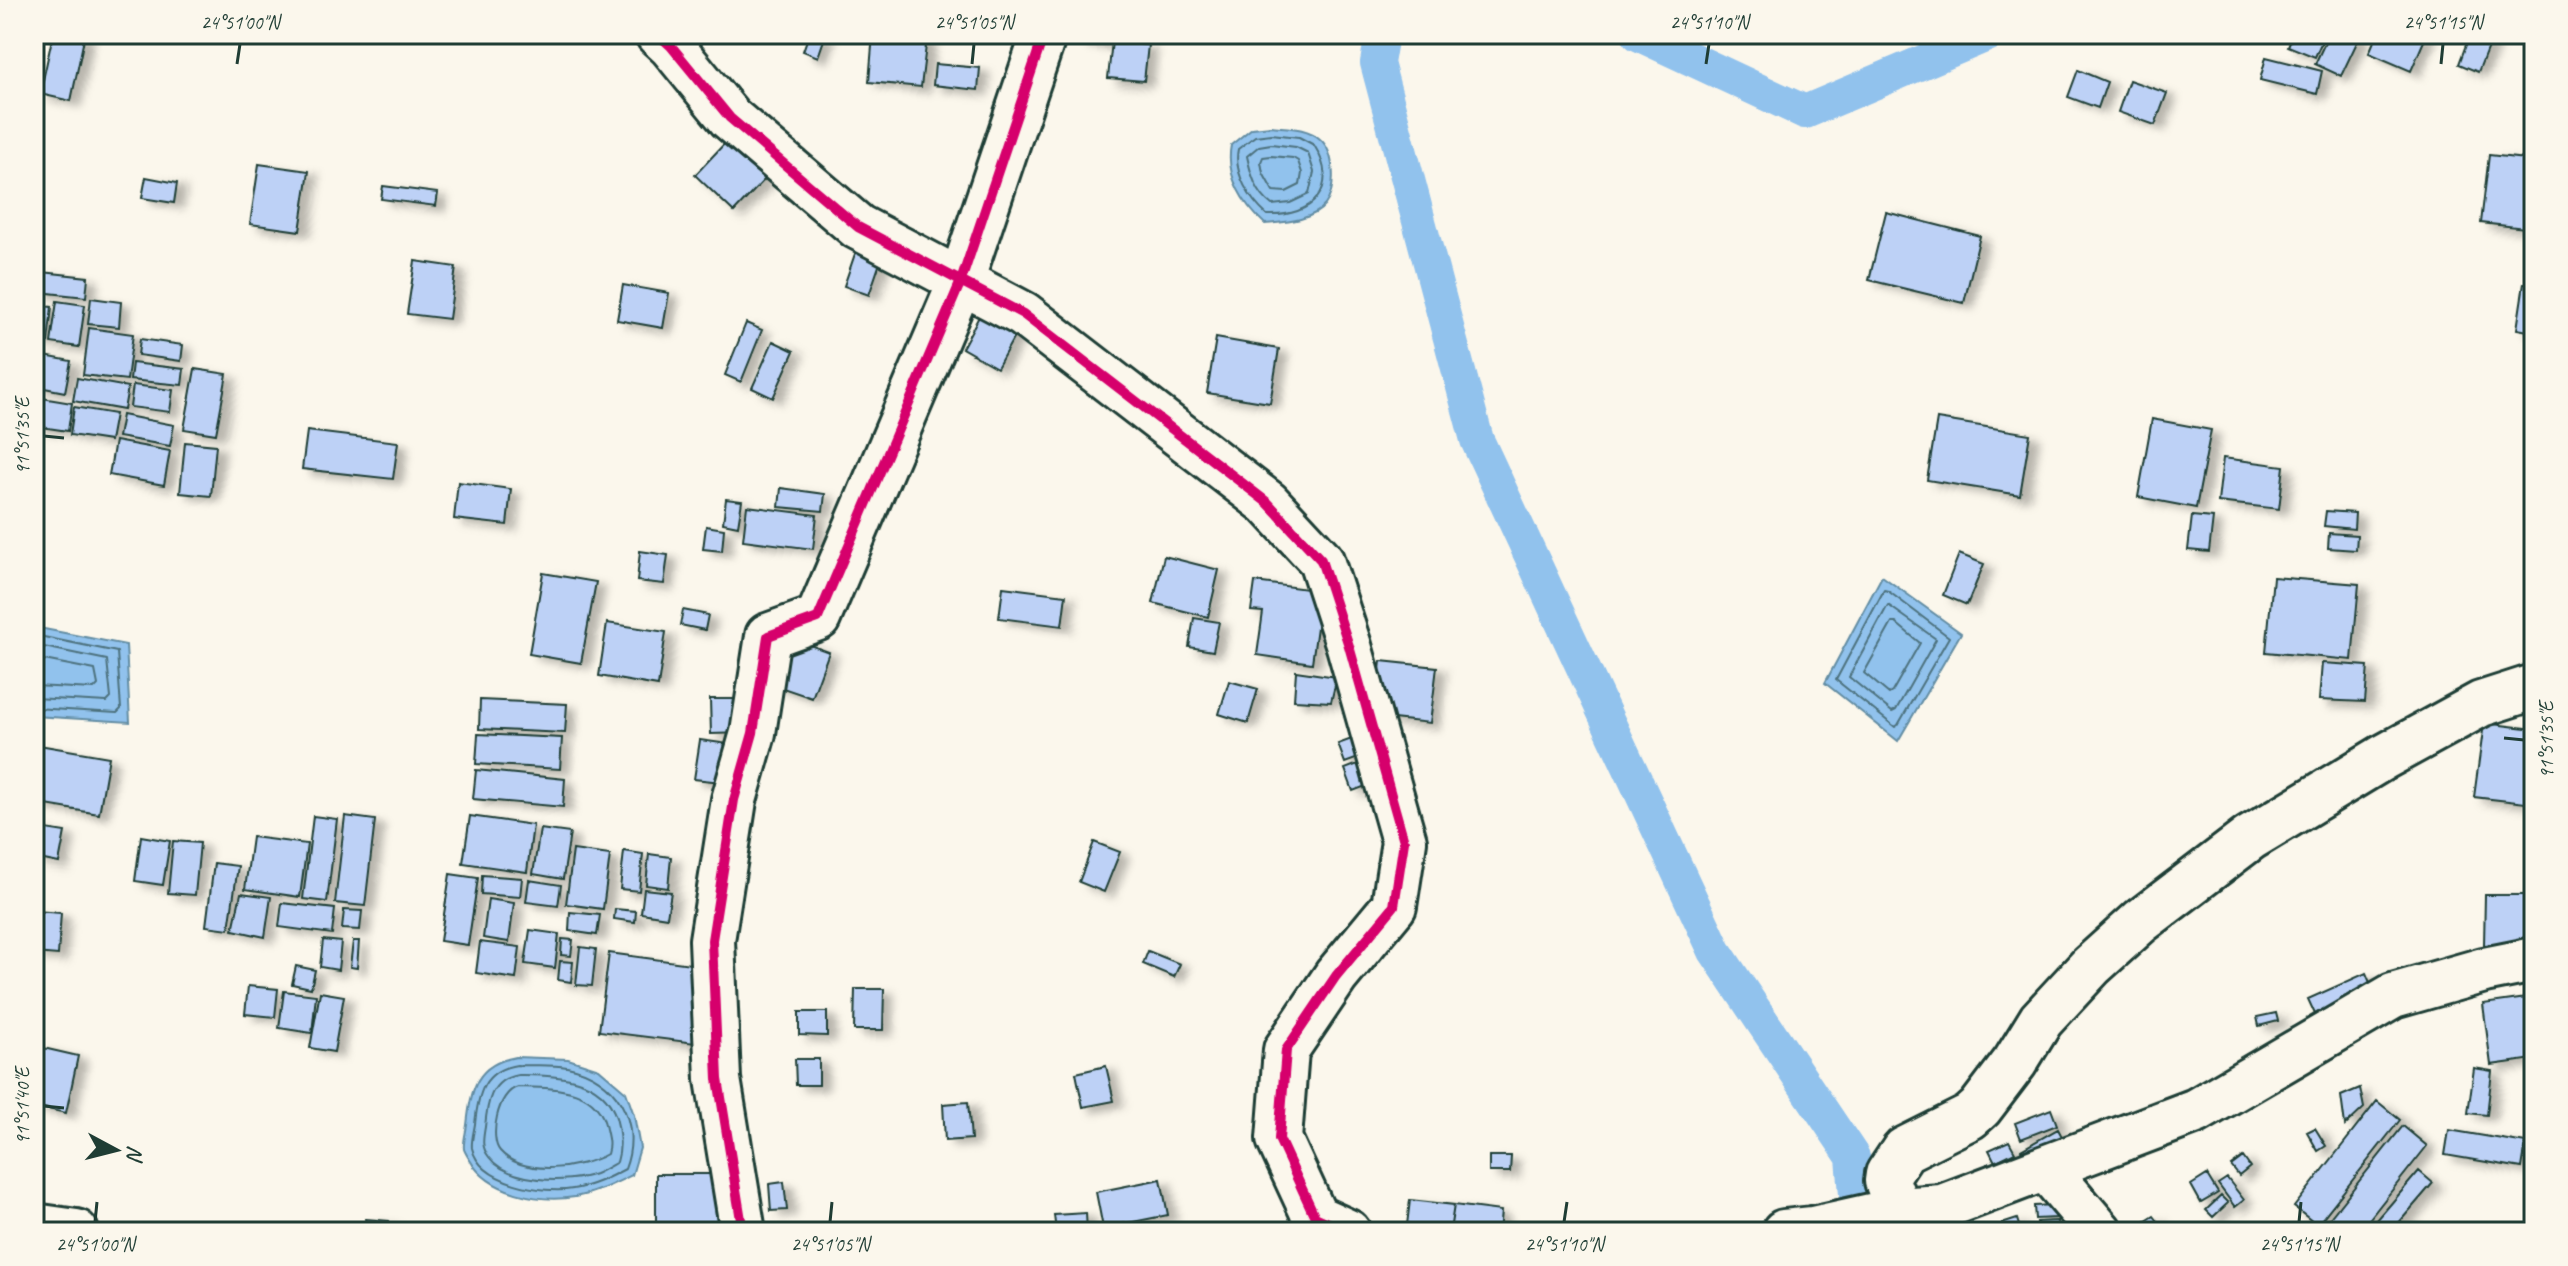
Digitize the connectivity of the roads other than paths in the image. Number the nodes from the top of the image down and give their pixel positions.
1 (658, 34) edge
2 (1044, 34) edge
3 (961, 281) junction
4 (2534, 687) edge
5 (2534, 960) edge
6 (2048, 1167) junction
7 (1898, 1210) junction
8 (34, 1226) edge
9 (1798, 1230) edge
10 (76, 1232) edge
11 (743, 1232) edge
12 (1348, 1232) edge
13 (2100, 1232) edge

1 - 3 street
2 - 3 street
3 - 11 street
3 - 12 street
4 - 7 street
5 - 6 street
6 - 7 street
6 - 13 street
7 - 9 street
8 - 10 street

